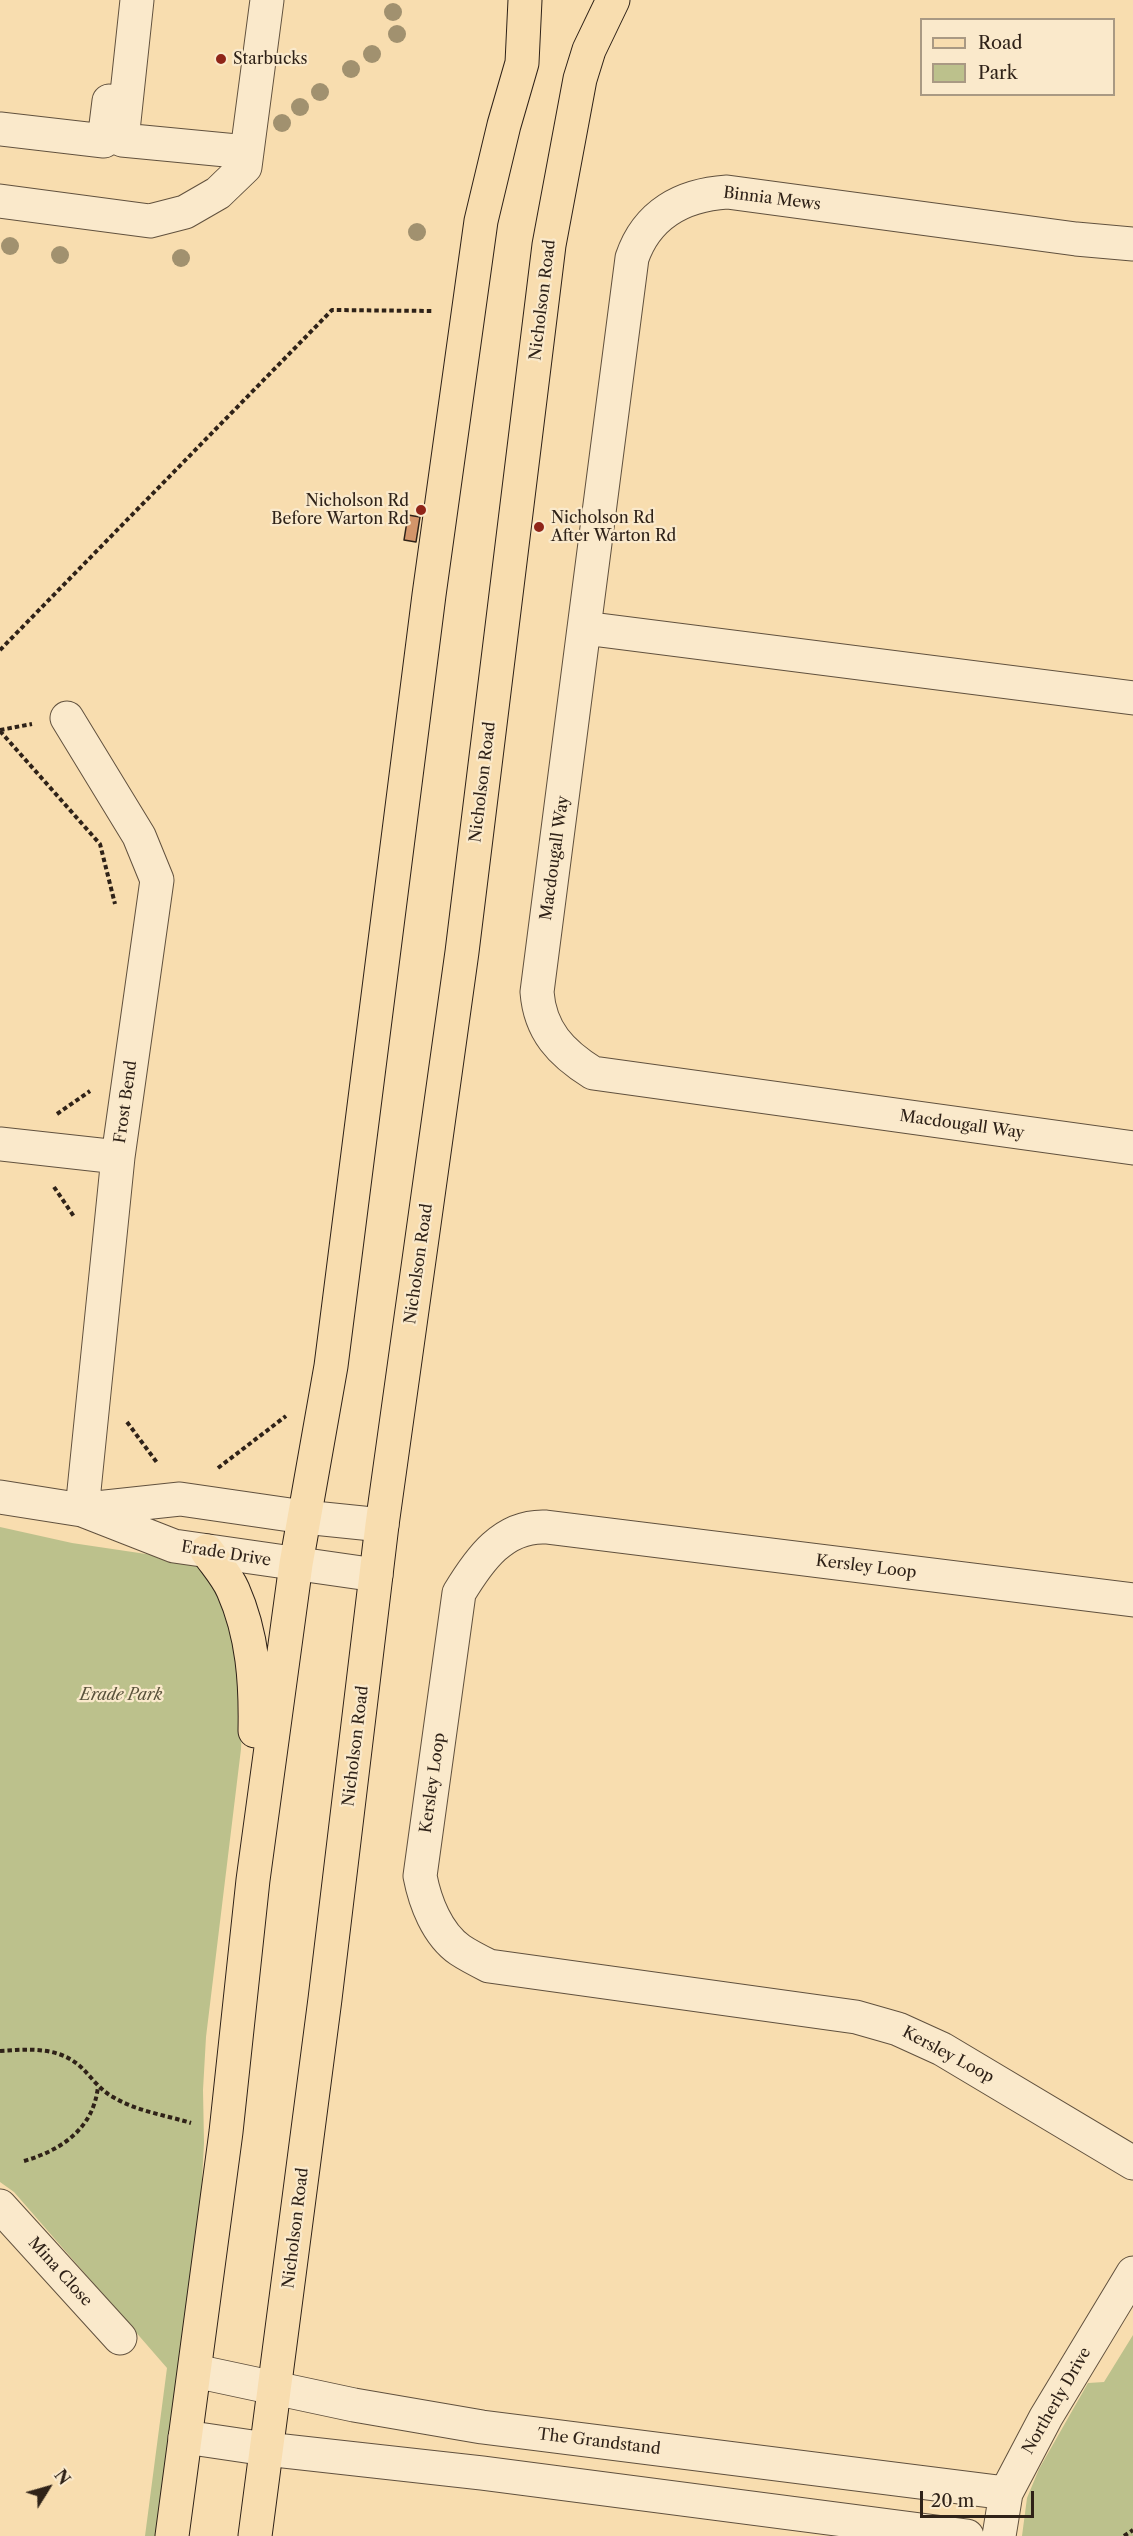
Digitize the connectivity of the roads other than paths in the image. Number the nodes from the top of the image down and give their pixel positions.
1 (120, 0) edge
2 (137, 0) edge
3 (267, 0) edge
4 (525, 0) edge
5 (613, 0) edge
6 (0, 129) edge
7 (247, 152) junction
8 (0, 201) edge
9 (1133, 244) edge
10 (584, 628) junction
11 (1133, 698) edge
12 (67, 718) dead end
13 (0, 1144) edge
14 (1133, 1148) edge
15 (118, 1157) junction
16 (0, 1497) edge
17 (82, 1510) junction
18 (304, 1517) junction
19 (382, 1525) junction
20 (207, 1551) junction
21 (296, 1564) junction
22 (376, 1575) junction
23 (1133, 1600) edge
24 (253, 1880) junction
25 (1133, 2163) edge
26 (0, 2206) edge
27 (1133, 2273) edge
28 (120, 2338) dead end
29 (195, 2371) junction
30 (276, 2388) junction
31 (185, 2437) junction
32 (266, 2449) junction
33 (1005, 2493) junction
34 (172, 2536) edge
35 (255, 2536) edge
36 (967, 2536) edge
37 (999, 2536) edge

1 - 6 street
2 - 7 street
3 - 7 street
4 - 18 main road
5 - 19 main road, Nicholson Road
7 - 8 street
9 - 10 street, Binnia Mews
10 - 11 street
10 - 14 street, Macdougall Way
12 - 15 street, Frost Bend
13 - 15 street
15 - 17 street, Frost Bend
16 - 17 street, Erade Drive
17 - 18 street, Erade Drive
17 - 20 street, Erade Drive
18 - 19 street, Erade Drive
18 - 21 main road
19 - 22 main road, Nicholson Road
20 - 21 street, Erade Drive
20 - 24 main road
21 - 22 street, Erade Drive
21 - 24 main road
22 - 30 main road, Nicholson Road
23 - 25 street, Kersley Loop
24 - 29 main road
26 - 28 street, Mina Close
27 - 33 street, Northerly Drive
29 - 30 street, The Grandstand
29 - 31 main road
30 - 32 main road, Nicholson Road
30 - 33 street, The Grandstand
31 - 32 street
31 - 34 main road
32 - 35 main road, Nicholson Road
32 - 36 street
33 - 37 street, Northerly Drive

